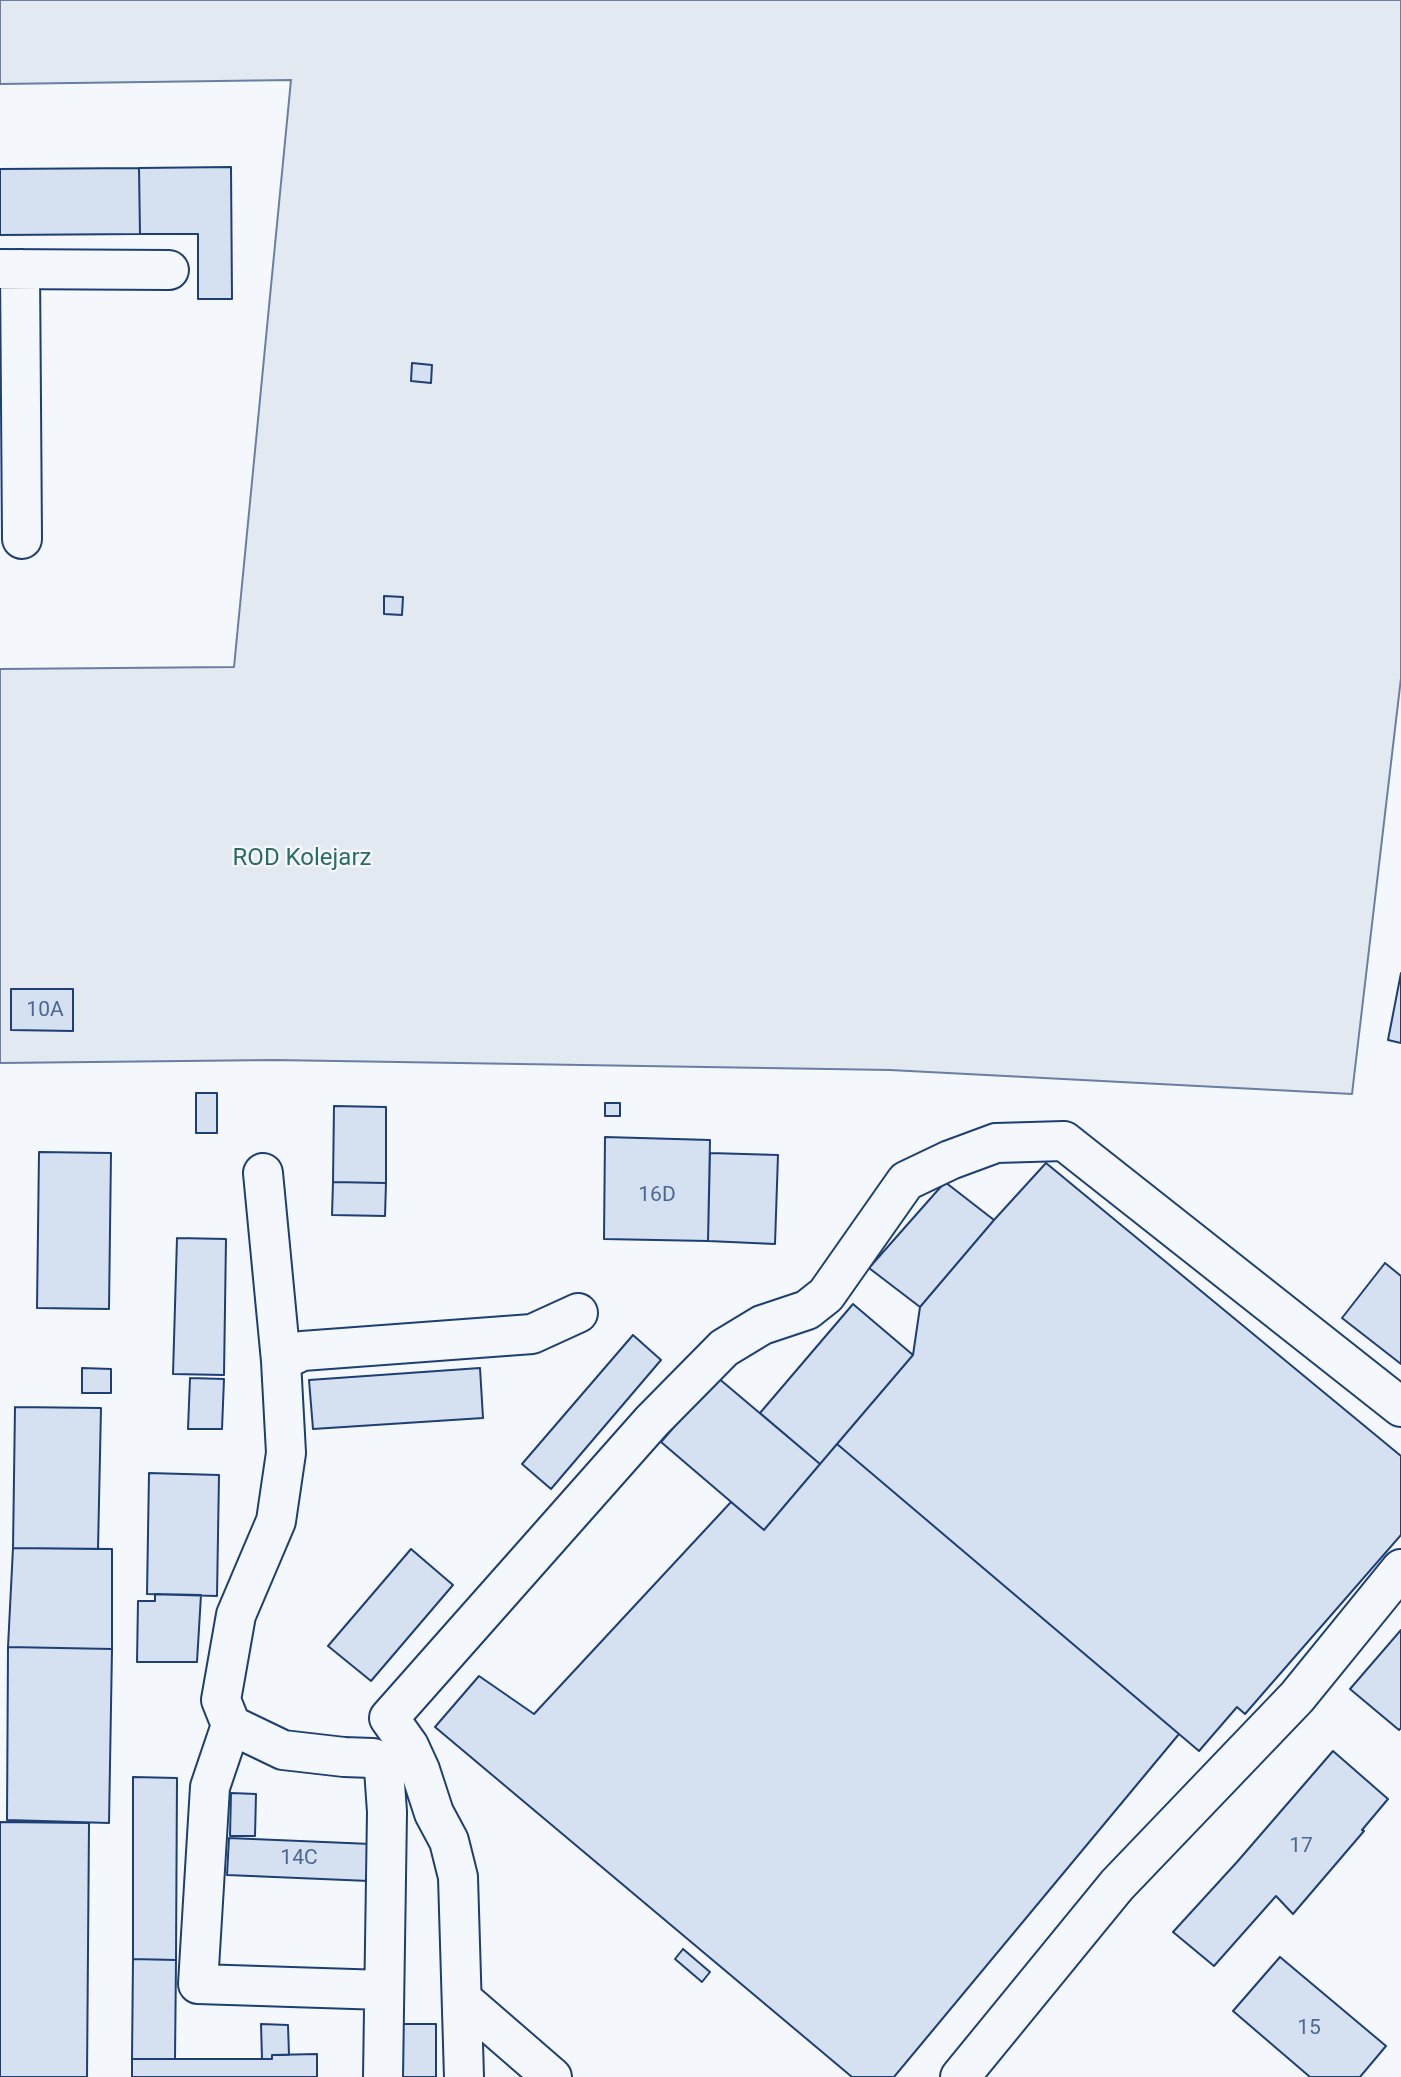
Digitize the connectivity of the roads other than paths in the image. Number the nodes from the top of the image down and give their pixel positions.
1 (10, 269) edge
2 (169, 270) dead end
3 (22, 539) dead end
4 (263, 1173) dead end
5 (578, 1313) dead end
6 (281, 1360) junction
7 (1401, 1407) edge
8 (1401, 1569) edge
9 (232, 1725) junction
10 (384, 1990) junction
11 (461, 1999) junction
12 (383, 2077) edge
13 (464, 2077) edge
14 (552, 2077) edge
15 (960, 2077) edge

1 - 2 lane
1 - 3 lane
4 - 6 lane
5 - 6 lane
6 - 9 lane
7 - 11 lane
8 - 15 lane
9 - 10 lane
9 - 10 lane
10 - 12 lane
11 - 13 lane
11 - 14 lane

